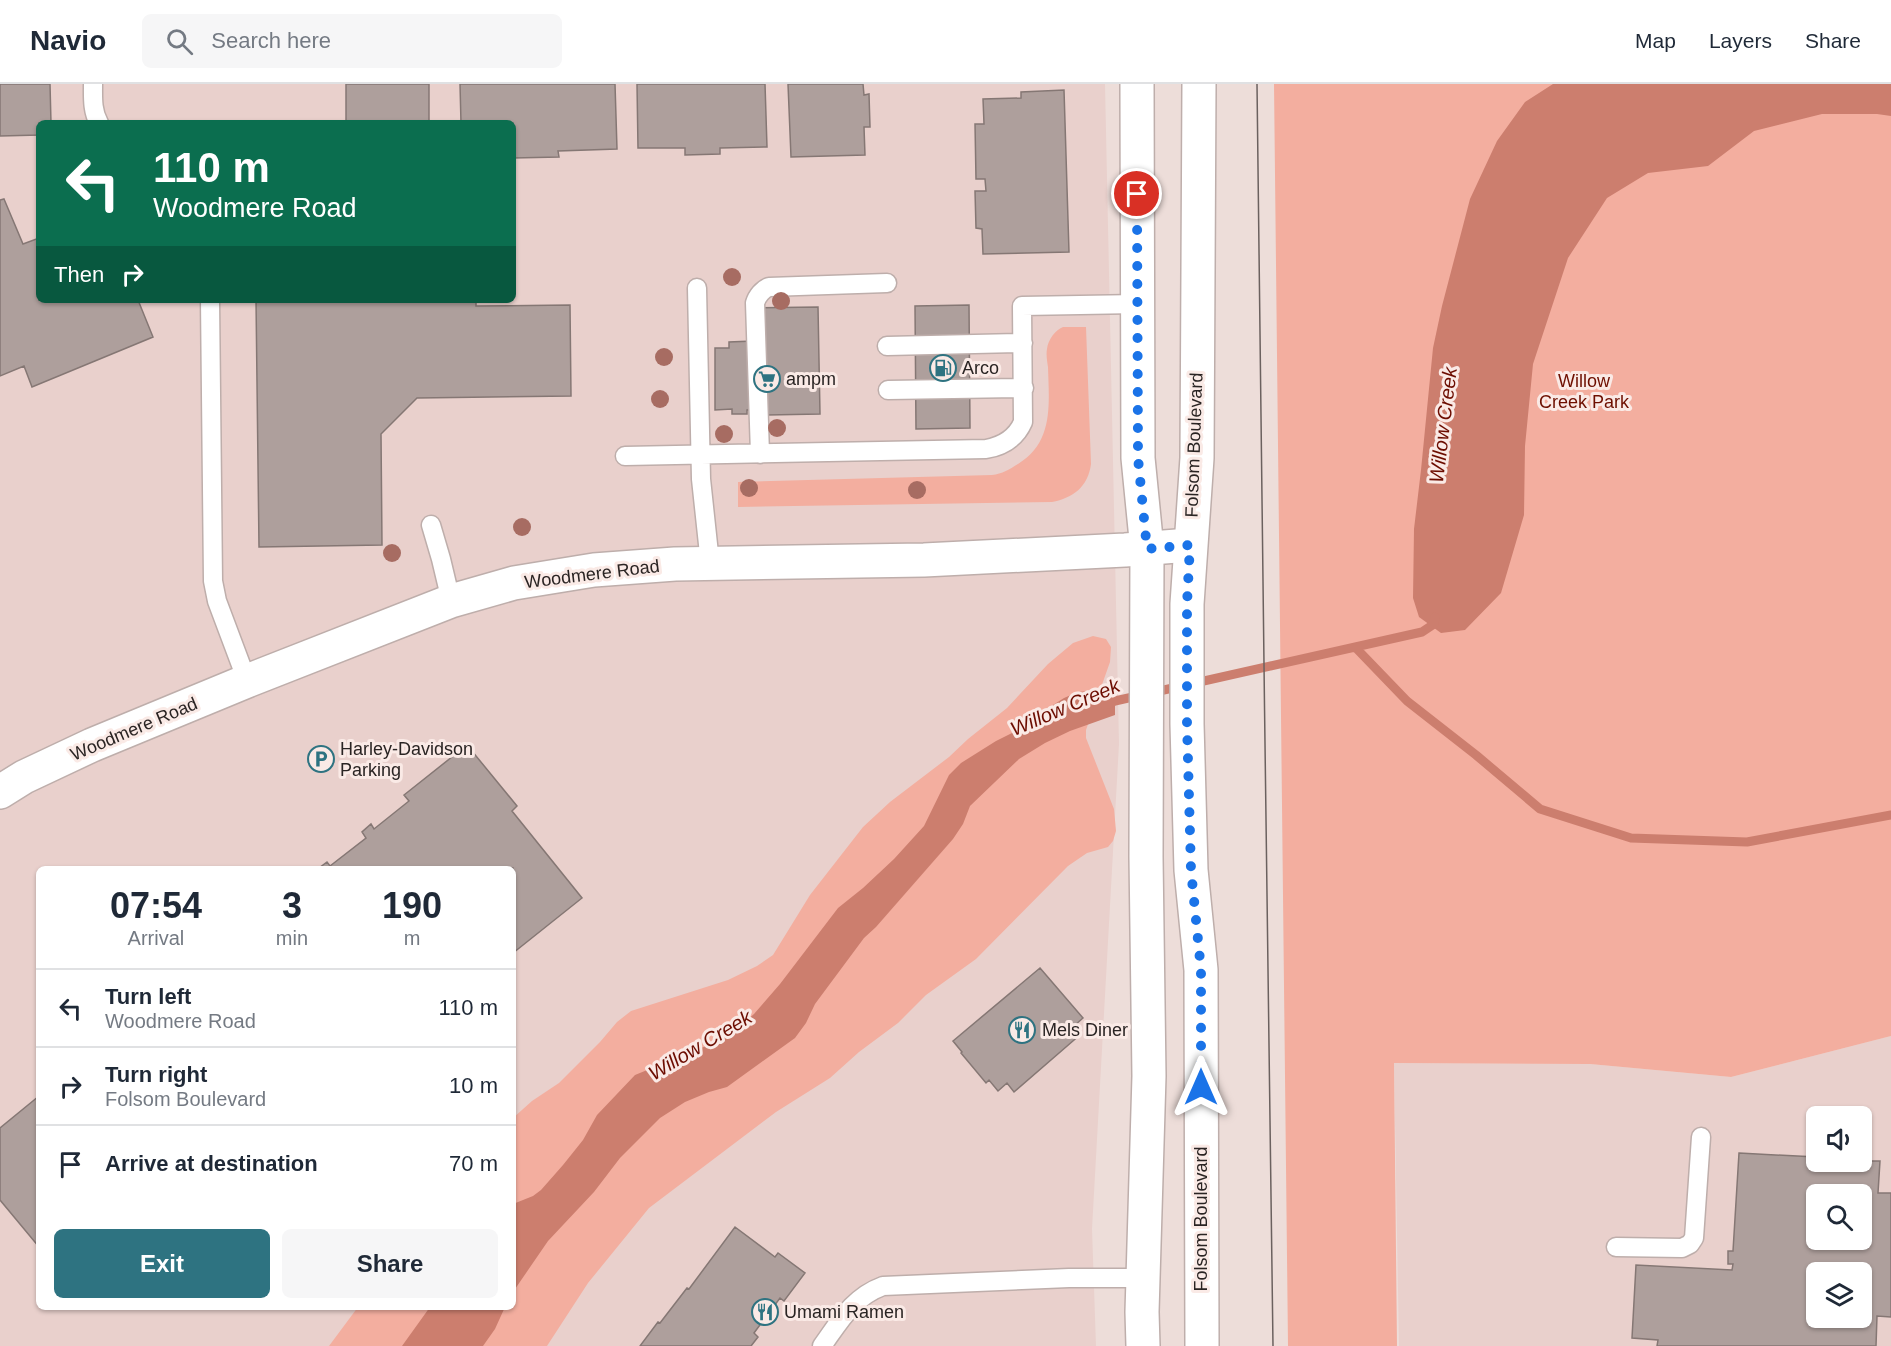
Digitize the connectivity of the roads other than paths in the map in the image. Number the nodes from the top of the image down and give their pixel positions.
1 (93, 84) edge
2 (1137, 84) edge
3 (1199, 84) edge
4 (97, 120) edge
5 (886, 283) dead end
6 (697, 288) dead end
7 (210, 303) edge
8 (1138, 304) junction
9 (1023, 343) junction
10 (887, 346) dead end
11 (1024, 387) junction
12 (888, 390) dead end
13 (760, 454) junction
14 (700, 455) junction
15 (625, 456) dead end
16 (431, 525) dead end
17 (1190, 545) junction
18 (1147, 549) junction
19 (710, 563) junction
20 (451, 601) junction
21 (247, 681) junction
22 (0, 792) edge
23 (1701, 1137) dead end
24 (1616, 1247) dead end
25 (1143, 1278) junction
26 (822, 1346) edge
27 (1143, 1346) edge
28 (1202, 1346) edge

1 - 4 lane
2 - 8 main road
3 - 17 main road, Folsom Boulevard
5 - 13 lane
6 - 14 lane
7 - 21 lane
8 - 9 lane
8 - 18 main road
9 - 10 lane
9 - 11 lane
11 - 12 lane
11 - 13 lane
13 - 14 lane
14 - 15 lane
14 - 19 lane
16 - 20 lane
17 - 18 main road, Woodmere Road
17 - 28 main road, Folsom Boulevard
18 - 19 main road, Woodmere Road
18 - 25 main road
19 - 20 main road, Woodmere Road
20 - 21 main road, Woodmere Road
21 - 22 main road, Woodmere Road
23 - 24 lane
25 - 26 lane
25 - 27 main road

